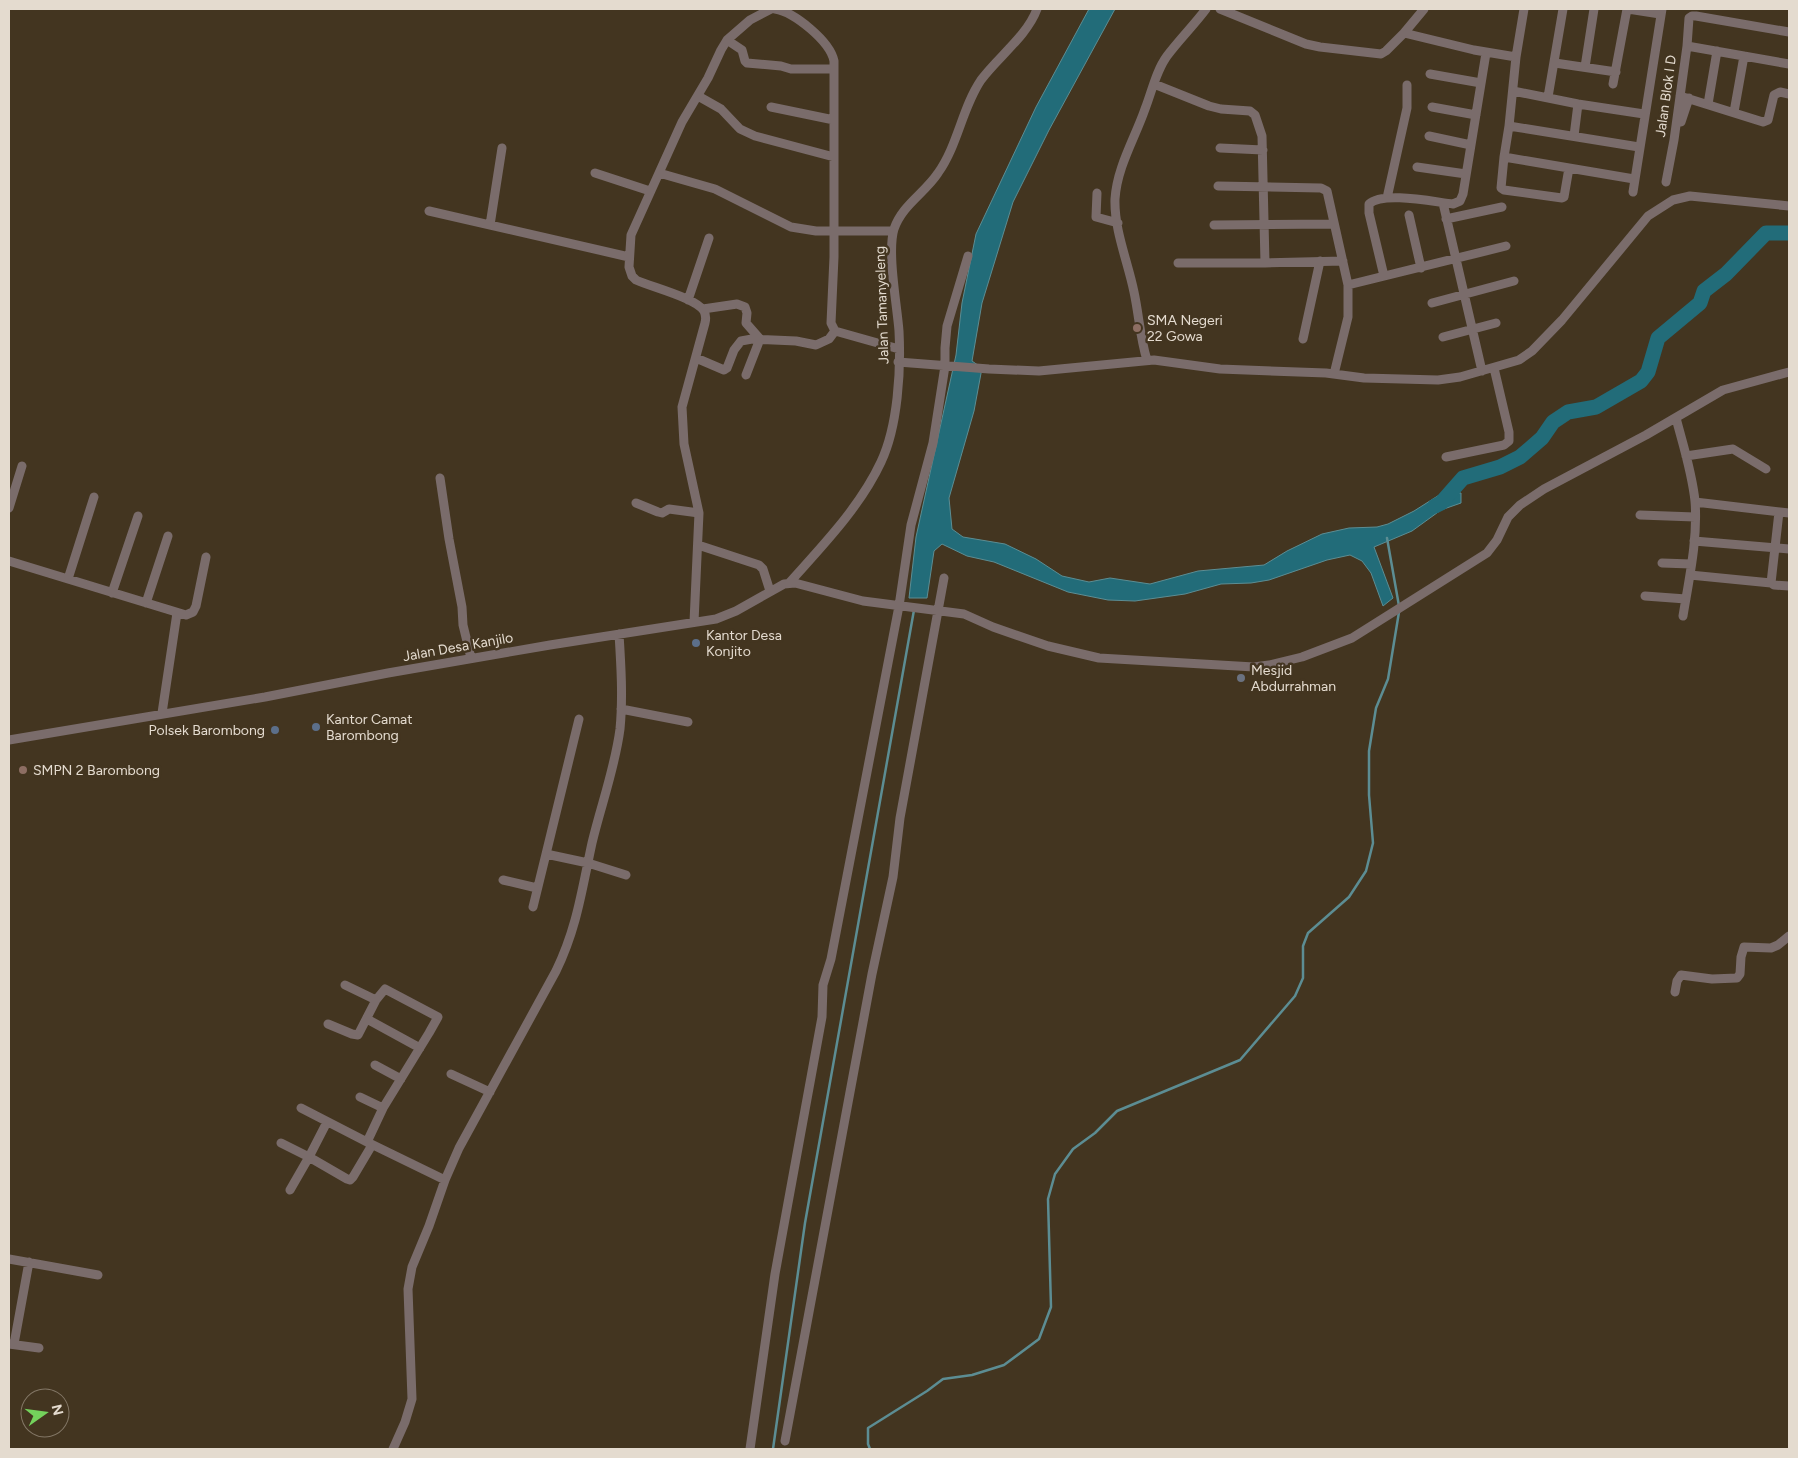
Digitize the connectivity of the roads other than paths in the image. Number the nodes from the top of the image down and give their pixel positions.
1 (773, 9) edge
2 (1036, 9) edge
3 (1206, 9) edge
4 (1220, 9) edge
5 (1424, 9) edge
6 (1524, 9) edge
7 (1563, 9) edge
8 (1594, 9) edge
9 (1627, 9) edge
10 (1661, 11) edge
11 (1789, 32) edge
12 (1404, 33) junction
13 (728, 40) junction
14 (1687, 46) junction
15 (1717, 51) junction
16 (1486, 53) junction
17 (1744, 56) junction
18 (1516, 57) junction
19 (1555, 62) junction
20 (1789, 64) edge
21 (1586, 67) junction
22 (834, 69) junction
23 (1616, 72) junction
24 (1430, 74) dead end
25 (1481, 83) junction
26 (1154, 84) junction
27 (1613, 84) dead end
28 (1407, 85) dead end
29 (1513, 91) junction
30 (1789, 94) edge
31 (698, 96) junction
32 (1548, 97) junction
33 (1684, 97) junction
34 (1578, 104) junction
35 (1708, 104) junction
36 (771, 107) dead end
37 (1432, 107) dead end
38 (1734, 112) junction
39 (1476, 114) junction
40 (1644, 114) junction
41 (834, 120) junction
42 (1509, 126) junction
43 (1428, 136) dead end
44 (1574, 136) junction
45 (1471, 145) junction
46 (1639, 147) junction
47 (502, 148) dead end
48 (1220, 148) dead end
49 (1263, 150) junction
50 (834, 157) junction
51 (1504, 157) junction
52 (1417, 167) dead end
53 (1568, 168) junction
54 (595, 173) dead end
55 (660, 173) junction
56 (1466, 174) junction
57 (1634, 179) junction
58 (1666, 182) dead end
59 (1218, 186) dead end
60 (1264, 186) junction
61 (650, 191) junction
62 (1633, 192) dead end
63 (1097, 193) dead end
64 (1387, 198) junction
65 (1443, 203) junction
66 (1502, 206) dead end
67 (1789, 206) edge
68 (429, 211) dead end
69 (1409, 215) dead end
70 (1446, 219) junction
71 (1118, 223) junction
72 (1334, 224) junction
73 (490, 225) junction
74 (1214, 225) dead end
75 (1264, 225) junction
76 (894, 231) junction
77 (834, 232) junction
78 (709, 238) dead end
79 (1506, 246) dead end
80 (968, 256) dead end
81 (628, 258) junction
82 (1343, 260) junction
83 (1456, 260) junction
84 (1320, 261) junction
85 (1178, 263) dead end
86 (1265, 263) junction
87 (1421, 268) junction
88 (1384, 276) junction
89 (1514, 281) dead end
90 (1348, 285) junction
91 (1464, 294) junction
92 (688, 300) junction
93 (1432, 303) dead end
94 (703, 309) junction
95 (1496, 323) dead end
96 (1473, 329) junction
97 (835, 331) junction
98 (1442, 336) dead end
99 (760, 340) junction
100 (1303, 340) dead end
101 (899, 349) junction
102 (696, 358) junction
103 (1147, 360) junction
104 (898, 362) junction
105 (948, 366) junction
106 (1494, 368) junction
107 (1482, 371) junction
108 (1789, 372) edge
109 (1334, 374) junction
110 (746, 375) dead end
111 (1676, 418) junction
112 (1686, 456) junction
113 (1446, 457) dead end
114 (22, 466) dead end
115 (1766, 469) dead end
116 (440, 478) dead end
117 (94, 496) dead end
118 (1695, 502) junction
119 (636, 504) dead end
120 (9, 508) edge
121 (1779, 512) junction
122 (699, 513) junction
123 (1789, 513) edge
124 (1640, 515) dead end
125 (138, 516) dead end
126 (1695, 517) junction
127 (168, 536) dead end
128 (1694, 541) junction
129 (698, 545) junction
130 (1775, 548) junction
131 (1789, 549) edge
132 (206, 557) dead end
133 (9, 561) edge
134 (1662, 563) dead end
135 (1691, 564) junction
136 (1690, 575) junction
137 (944, 578) dead end
138 (68, 579) junction
139 (790, 582) junction
140 (1771, 583) junction
141 (1789, 586) edge
142 (770, 591) junction
143 (112, 593) junction
144 (1646, 596) dead end
145 (1686, 599) junction
146 (146, 604) junction
147 (902, 606) junction
148 (936, 610) junction
149 (177, 613) junction
150 (1683, 616) dead end
151 (694, 622) junction
152 (619, 634) junction
153 (471, 658) junction
154 (621, 709) junction
155 (162, 713) junction
156 (579, 719) dead end
157 (688, 722) dead end
158 (9, 740) edge
159 (546, 854) junction
160 (588, 862) junction
161 (626, 875) dead end
162 (503, 880) dead end
163 (537, 888) junction
164 (532, 907) dead end
165 (1789, 936) edge
166 (345, 985) dead end
167 (1675, 992) dead end
168 (376, 1000) junction
169 (367, 1019) junction
170 (328, 1024) dead end
171 (420, 1048) junction
172 (374, 1065) dead end
173 (451, 1074) dead end
174 (401, 1079) junction
175 (490, 1092) junction
176 (360, 1097) dead end
177 (301, 1108) dead end
178 (383, 1108) junction
179 (327, 1122) junction
180 (281, 1143) dead end
181 (370, 1143) junction
182 (308, 1157) junction
183 (445, 1180) junction
184 (290, 1190) dead end
185 (9, 1259) edge
186 (28, 1262) junction
187 (98, 1275) dead end
188 (11, 1344) edge
189 (39, 1348) dead end
190 (785, 1441) dead end
191 (394, 1449) edge
192 (750, 1449) edge

1 - 13 street
1 - 22 street
2 - 76 street, Jalan Tamanyeleng
3 - 26 street
4 - 12 street
5 - 12 street
6 - 18 street
7 - 19 street
8 - 21 street
9 - 10 street
9 - 23 street
10 - 40 street
11 - 14 street, Jalan Blok I D
12 - 16 street
13 - 22 street
13 - 31 street
14 - 15 street
14 - 33 street, Jalan Blok I D
15 - 17 street
15 - 35 street
16 - 18 street
16 - 25 street
17 - 20 street
17 - 38 street
18 - 29 street
19 - 21 street
19 - 32 street
21 - 23 street
22 - 41 street
23 - 27 street
24 - 25 street
25 - 39 street
26 - 49 street
26 - 71 street
28 - 64 street
29 - 32 street
29 - 42 street
30 - 38 street
31 - 50 street
31 - 55 street
32 - 34 street
33 - 35 street
33 - 58 street, Jalan Blok I D
34 - 40 street
34 - 44 street
35 - 38 street
36 - 41 street
37 - 39 street
39 - 45 street
40 - 46 street
41 - 50 street
42 - 44 street
42 - 51 street
43 - 45 street
44 - 46 street
45 - 56 street
46 - 57 street
47 - 73 street
48 - 49 street
49 - 60 street
50 - 77 street
51 - 53 street
51 - 53 street
52 - 56 street
53 - 57 street
54 - 61 street
55 - 61 street
55 - 77 street
56 - 65 street
57 - 62 street
59 - 60 street
60 - 72 street
60 - 75 street
61 - 81 street
63 - 71 street
64 - 65 street
64 - 88 street
65 - 70 street
66 - 70 street
67 - 106 street
68 - 73 street
69 - 87 street
70 - 83 street
71 - 103 street
72 - 75 street
72 - 82 street
73 - 81 street
74 - 75 street
75 - 86 street
76 - 77 street
76 - 101 street, Jalan Tamanyeleng
77 - 97 street
78 - 92 street
79 - 83 street
80 - 105 street
81 - 92 street
82 - 84 street
82 - 90 street
83 - 87 street
83 - 91 street
84 - 86 street
84 - 100 street
85 - 86 street
87 - 88 street
88 - 90 street
89 - 91 street
90 - 109 street
91 - 93 street
91 - 96 street
92 - 94 street
94 - 99 street
94 - 102 street
95 - 96 street
96 - 98 street
96 - 107 street
97 - 99 street
97 - 101 street
99 - 102 street
99 - 110 street
101 - 104 street, Jalan Tamanyeleng
102 - 122 street
103 - 105 street
103 - 109 street
104 - 105 street
104 - 139 street, Jalan Tamanyeleng
105 - 147 street
106 - 107 street
106 - 113 street
107 - 109 street
108 - 111 street
111 - 112 street
111 - 148 street
112 - 115 street
112 - 118 street
114 - 120 street
116 - 153 street
117 - 138 street
118 - 121 street
118 - 126 street
119 - 122 street
121 - 123 street
121 - 130 street
122 - 129 street
124 - 126 street
125 - 143 street
126 - 128 street
127 - 146 street
128 - 130 street
128 - 135 street
129 - 142 street
129 - 151 street
130 - 131 street
130 - 140 street
132 - 149 street
133 - 138 street
134 - 135 street
135 - 136 street
136 - 140 street
136 - 145 street
137 - 148 street
138 - 143 street
139 - 142 street, Jalan Desa Kanjilo
139 - 147 street
140 - 141 street
142 - 151 street, Jalan Desa Kanjilo
143 - 146 street
144 - 145 street
145 - 150 street
146 - 149 street
147 - 148 street
147 - 192 street
148 - 190 street
149 - 155 street
151 - 152 street, Jalan Desa Kanjilo
152 - 153 street, Jalan Desa Kanjilo
152 - 154 street
153 - 155 street, Jalan Desa Kanjilo
154 - 157 street
154 - 160 street
155 - 158 street, Jalan Desa Kanjilo
156 - 159 street
159 - 160 street
159 - 163 street
160 - 161 street
160 - 175 street
162 - 163 street
163 - 164 street
165 - 167 street
166 - 168 street
168 - 169 street
168 - 171 street
169 - 170 street
169 - 171 street
171 - 174 street
172 - 174 street
173 - 175 street
174 - 178 street
175 - 183 street
176 - 178 street
177 - 179 street
178 - 181 street
179 - 181 street
179 - 182 street
180 - 182 street
181 - 182 street
181 - 183 street
182 - 184 street
183 - 191 street
185 - 186 street
186 - 187 street
186 - 188 street
188 - 189 street

